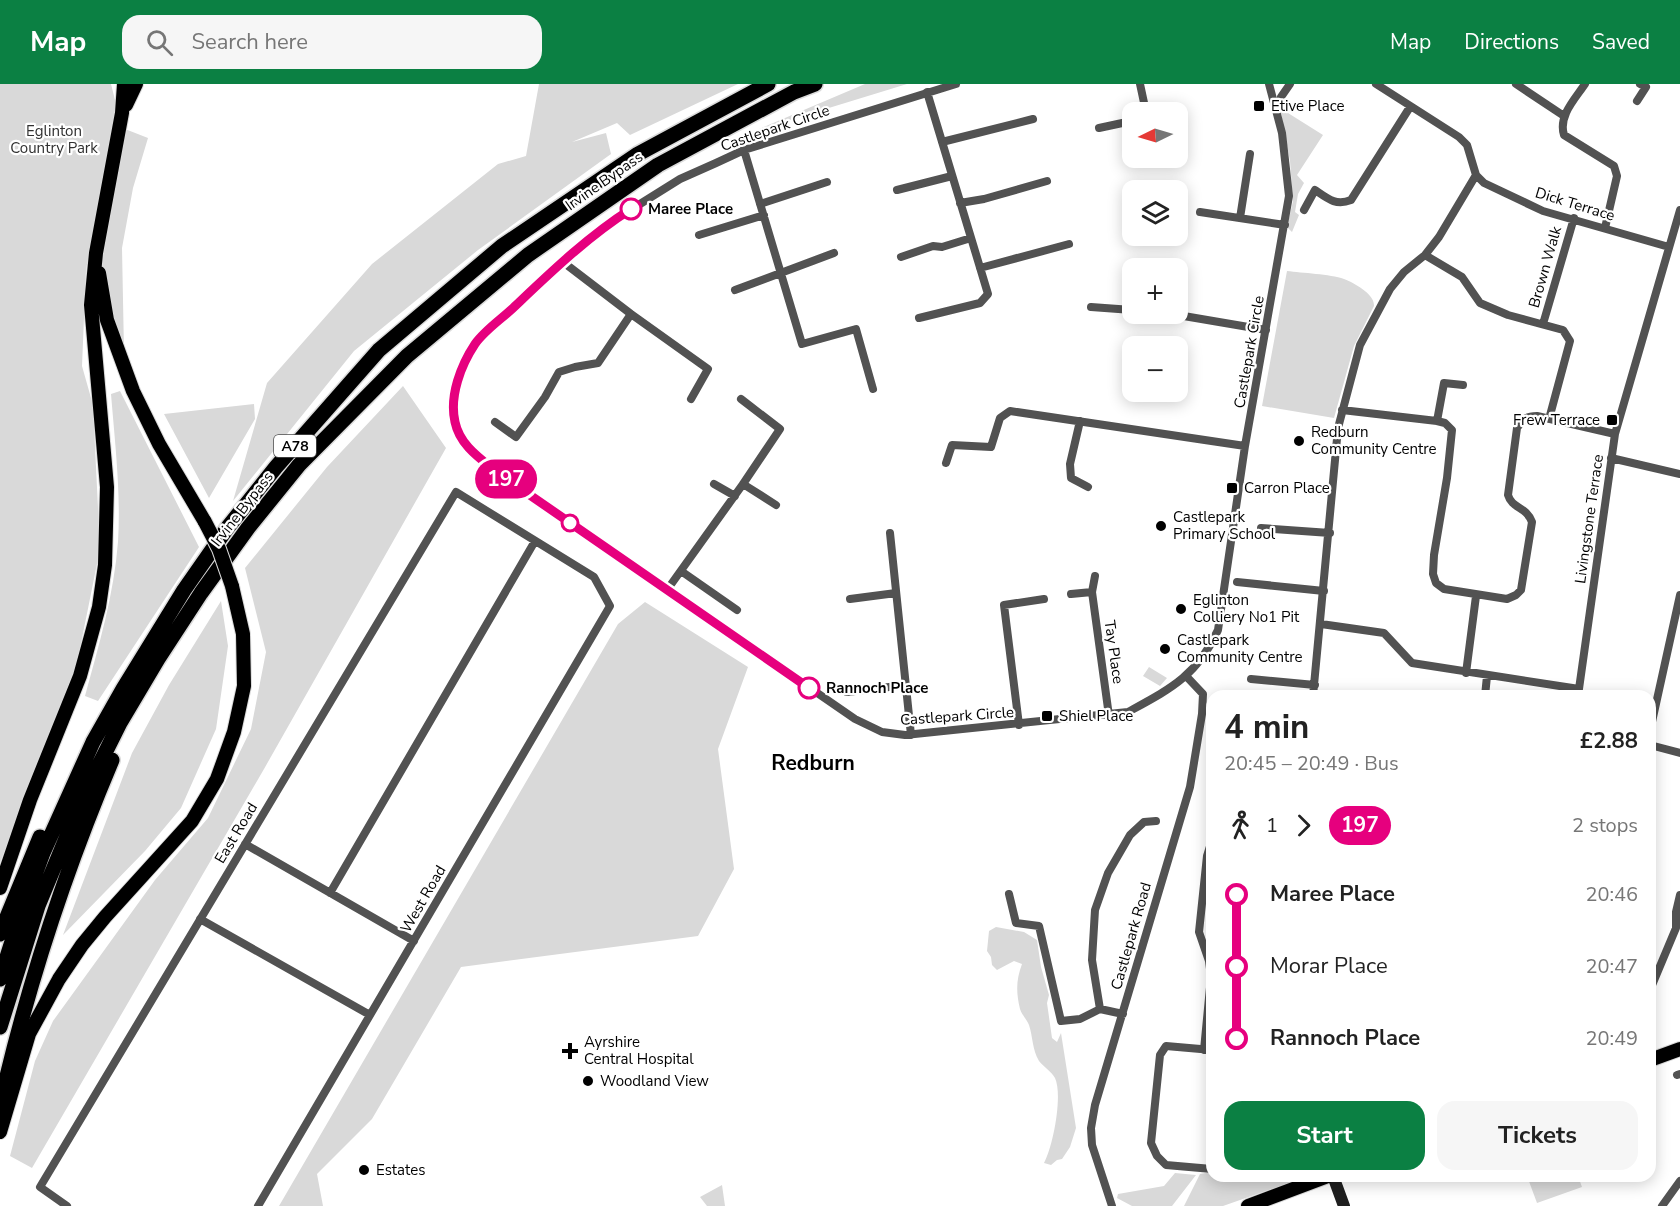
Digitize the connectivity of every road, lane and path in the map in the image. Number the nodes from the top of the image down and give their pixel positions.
1 (124, 84) edge
2 (136, 84) edge
3 (768, 84) edge
4 (815, 84) edge
5 (956, 84) edge
6 (1140, 84) edge
7 (1269, 84) edge
8 (1290, 84) edge
9 (1376, 84) edge
10 (1516, 84) edge
11 (1585, 84) edge
12 (1640, 84) edge
13 (927, 92) junction
14 (1281, 97) dead end
15 (1637, 101) dead end
16 (1143, 102) edge
17 (1410, 107) junction
18 (122, 113) junction
19 (1564, 116) junction
20 (1033, 119) dead end
21 (1122, 123) edge
22 (1099, 128) dead end
23 (942, 142) junction
24 (744, 150) junction
25 (1250, 154) dead end
26 (1476, 175) junction
27 (952, 176) junction
28 (1047, 181) dead end
29 (827, 182) dead end
30 (897, 190) dead end
31 (960, 203) junction
32 (760, 204) junction
33 (1304, 210) dead end
34 (1680, 210) edge
35 (1200, 212) dead end
36 (764, 216) junction
37 (1240, 218) junction
38 (1574, 218) junction
39 (1285, 225) junction
40 (1605, 228) junction
41 (699, 235) dead end
42 (971, 238) junction
43 (1069, 244) dead end
44 (1669, 247) junction
45 (834, 253) dead end
46 (96, 254) junction
47 (1425, 255) junction
48 (901, 257) dead end
49 (563, 262) junction
50 (980, 267) junction
51 (781, 272) junction
52 (735, 290) dead end
53 (1091, 307) dead end
54 (1122, 309) edge
55 (631, 314) junction
56 (1188, 317) edge
57 (919, 318) dead end
58 (1543, 324) junction
59 (1266, 330) junction
60 (1463, 385) dead end
61 (873, 389) dead end
62 (691, 399) dead end
63 (741, 399) dead end
64 (1342, 410) junction
65 (1549, 419) junction
66 (1080, 421) junction
67 (1437, 421) junction
68 (495, 422) dead end
69 (1616, 434) junction
70 (1245, 446) junction
71 (1611, 458) junction
72 (946, 463) dead end
73 (1680, 474) edge
74 (714, 484) dead end
75 (743, 484) junction
76 (1088, 487) dead end
77 (735, 496) junction
78 (776, 505) dead end
79 (1262, 528) dead end
80 (890, 533) dead end
81 (1330, 533) junction
82 (535, 541) junction
83 (681, 571) junction
84 (1095, 576) dead end
85 (1237, 582) dead end
86 (667, 590) junction
87 (1324, 591) junction
88 (1092, 592) junction
89 (896, 593) junction
90 (1071, 594) dead end
91 (1680, 595) edge
92 (1476, 596) junction
93 (850, 599) dead end
94 (1044, 600) dead end
95 (737, 610) dead end
96 (1321, 624) junction
97 (158, 658) junction
98 (1466, 673) junction
99 (1487, 676) junction
100 (1187, 677) junction
101 (1251, 679) dead end
102 (906, 685) junction
103 (1314, 685) junction
104 (1314, 690) edge
105 (1486, 690) edge
106 (1563, 690) edge
107 (1579, 690) edge
108 (848, 692) dead end
109 (1656, 704) edge
110 (1109, 716) junction
111 (1019, 725) junction
112 (911, 735) junction
113 (93, 742) junction
114 (1656, 747) edge
115 (1680, 753) edge
116 (1156, 821) dead end
117 (245, 844) junction
118 (1206, 863) edge
119 (0, 888) edge
120 (330, 893) junction
121 (1009, 894) dead end
122 (1680, 897) edge
123 (200, 919) junction
124 (0, 934) edge
125 (414, 940) junction
126 (1206, 951) edge
127 (1656, 976) edge
128 (0, 979) edge
129 (1100, 1009) junction
130 (1123, 1014) junction
131 (370, 1015) junction
132 (0, 1027) edge
133 (1680, 1049) edge
134 (1206, 1050) edge
135 (1656, 1058) edge
136 (0, 1106) edge
137 (0, 1132) edge
138 (1206, 1168) edge
139 (1680, 1181) edge
140 (1312, 1182) edge
141 (1335, 1182) edge
142 (66, 1206) edge
143 (258, 1206) edge
144 (1112, 1206) edge
145 (1248, 1206) edge
146 (1344, 1206) edge
147 (1662, 1206) edge

1 - 18 main road
2 - 18 main road
3 - 113 highway, Irvine Bypass / A78
4 - 97 highway, Irvine Bypass / A78
5 - 13 street, Castlepark Circle
6 - 16 street
7 - 39 street, Castlepark Circle
8 - 14 street
9 - 17 street
10 - 19 street
11 - 19 street
12 - 15 street
13 - 23 street
13 - 24 street, Castlepark Circle
17 - 26 street
17 - 33 street
18 - 46 main road
19 - 40 street
20 - 23 street
21 - 22 street
23 - 27 street
24 - 32 street
24 - 49 street, Castlepark Circle
25 - 37 street
26 - 38 street, Dick Terrace
26 - 47 street
27 - 30 street
27 - 31 street
28 - 31 street
29 - 32 street
31 - 42 street
32 - 36 street
34 - 44 street, Livingstone Terrace
35 - 37 street
36 - 41 street
36 - 51 street
37 - 39 street
38 - 40 street, Dick Terrace
38 - 58 street, Brown Walk
39 - 59 street, Castlepark Circle
40 - 44 street, Dick Terrace
42 - 48 street
42 - 50 street
43 - 50 street
44 - 69 street, Livingstone Terrace
45 - 51 street
46 - 119 main road
46 - 137 main road, bridge
47 - 58 street
47 - 64 street
49 - 55 street
49 - 86 street, Castlepark Circle
50 - 57 street
51 - 52 street
51 - 61 street
53 - 54 street
55 - 62 street
55 - 68 street
56 - 59 street
58 - 65 street
59 - 70 street, Castlepark Circle
60 - 67 street
63 - 75 street
64 - 67 street
64 - 81 street
65 - 69 street
65 - 92 street
66 - 70 street
66 - 72 street
66 - 76 street
67 - 92 street
69 - 71 street, Livingstone Terrace
70 - 100 street, Castlepark Circle
71 - 73 street
71 - 107 street, Livingstone Terrace
74 - 77 street
75 - 77 street
75 - 78 street
77 - 83 street
79 - 81 street
80 - 89 street
81 - 87 street
82 - 117 street, East Road
82 - 120 street
82 - 125 street, West Road
83 - 86 street
83 - 95 street
84 - 88 street, Tay Place
85 - 87 street
86 - 112 street, Castlepark Circle
87 - 96 street
88 - 90 street
88 - 110 street, Tay Place
89 - 93 street
89 - 102 street
91 - 109 street
92 - 98 street
94 - 111 street
96 - 98 street
96 - 103 street
97 - 132 highway, Irvine Bypass / A78
97 - 136 highway
98 - 99 street
99 - 105 street
99 - 106 street
100 - 110 street, Castlepark Circle
100 - 130 street, Castlepark Road
101 - 103 street
102 - 108 street
102 - 112 street
103 - 104 street
110 - 111 street, Castlepark Circle
111 - 112 street, Castlepark Circle
113 - 124 highway
113 - 128 highway, Irvine Bypass / A78
114 - 115 street
116 - 129 street
117 - 120 street
117 - 123 street, East Road
118 - 126 street
120 - 125 street
121 - 129 street
122 - 127 street
123 - 131 street
123 - 142 street, East Road
125 - 131 street, West Road
129 - 130 street
130 - 144 street, Castlepark Road
131 - 143 street, West Road
133 - 135 main road
134 - 138 street
139 - 147 street
140 - 145 main road
141 - 146 main road

